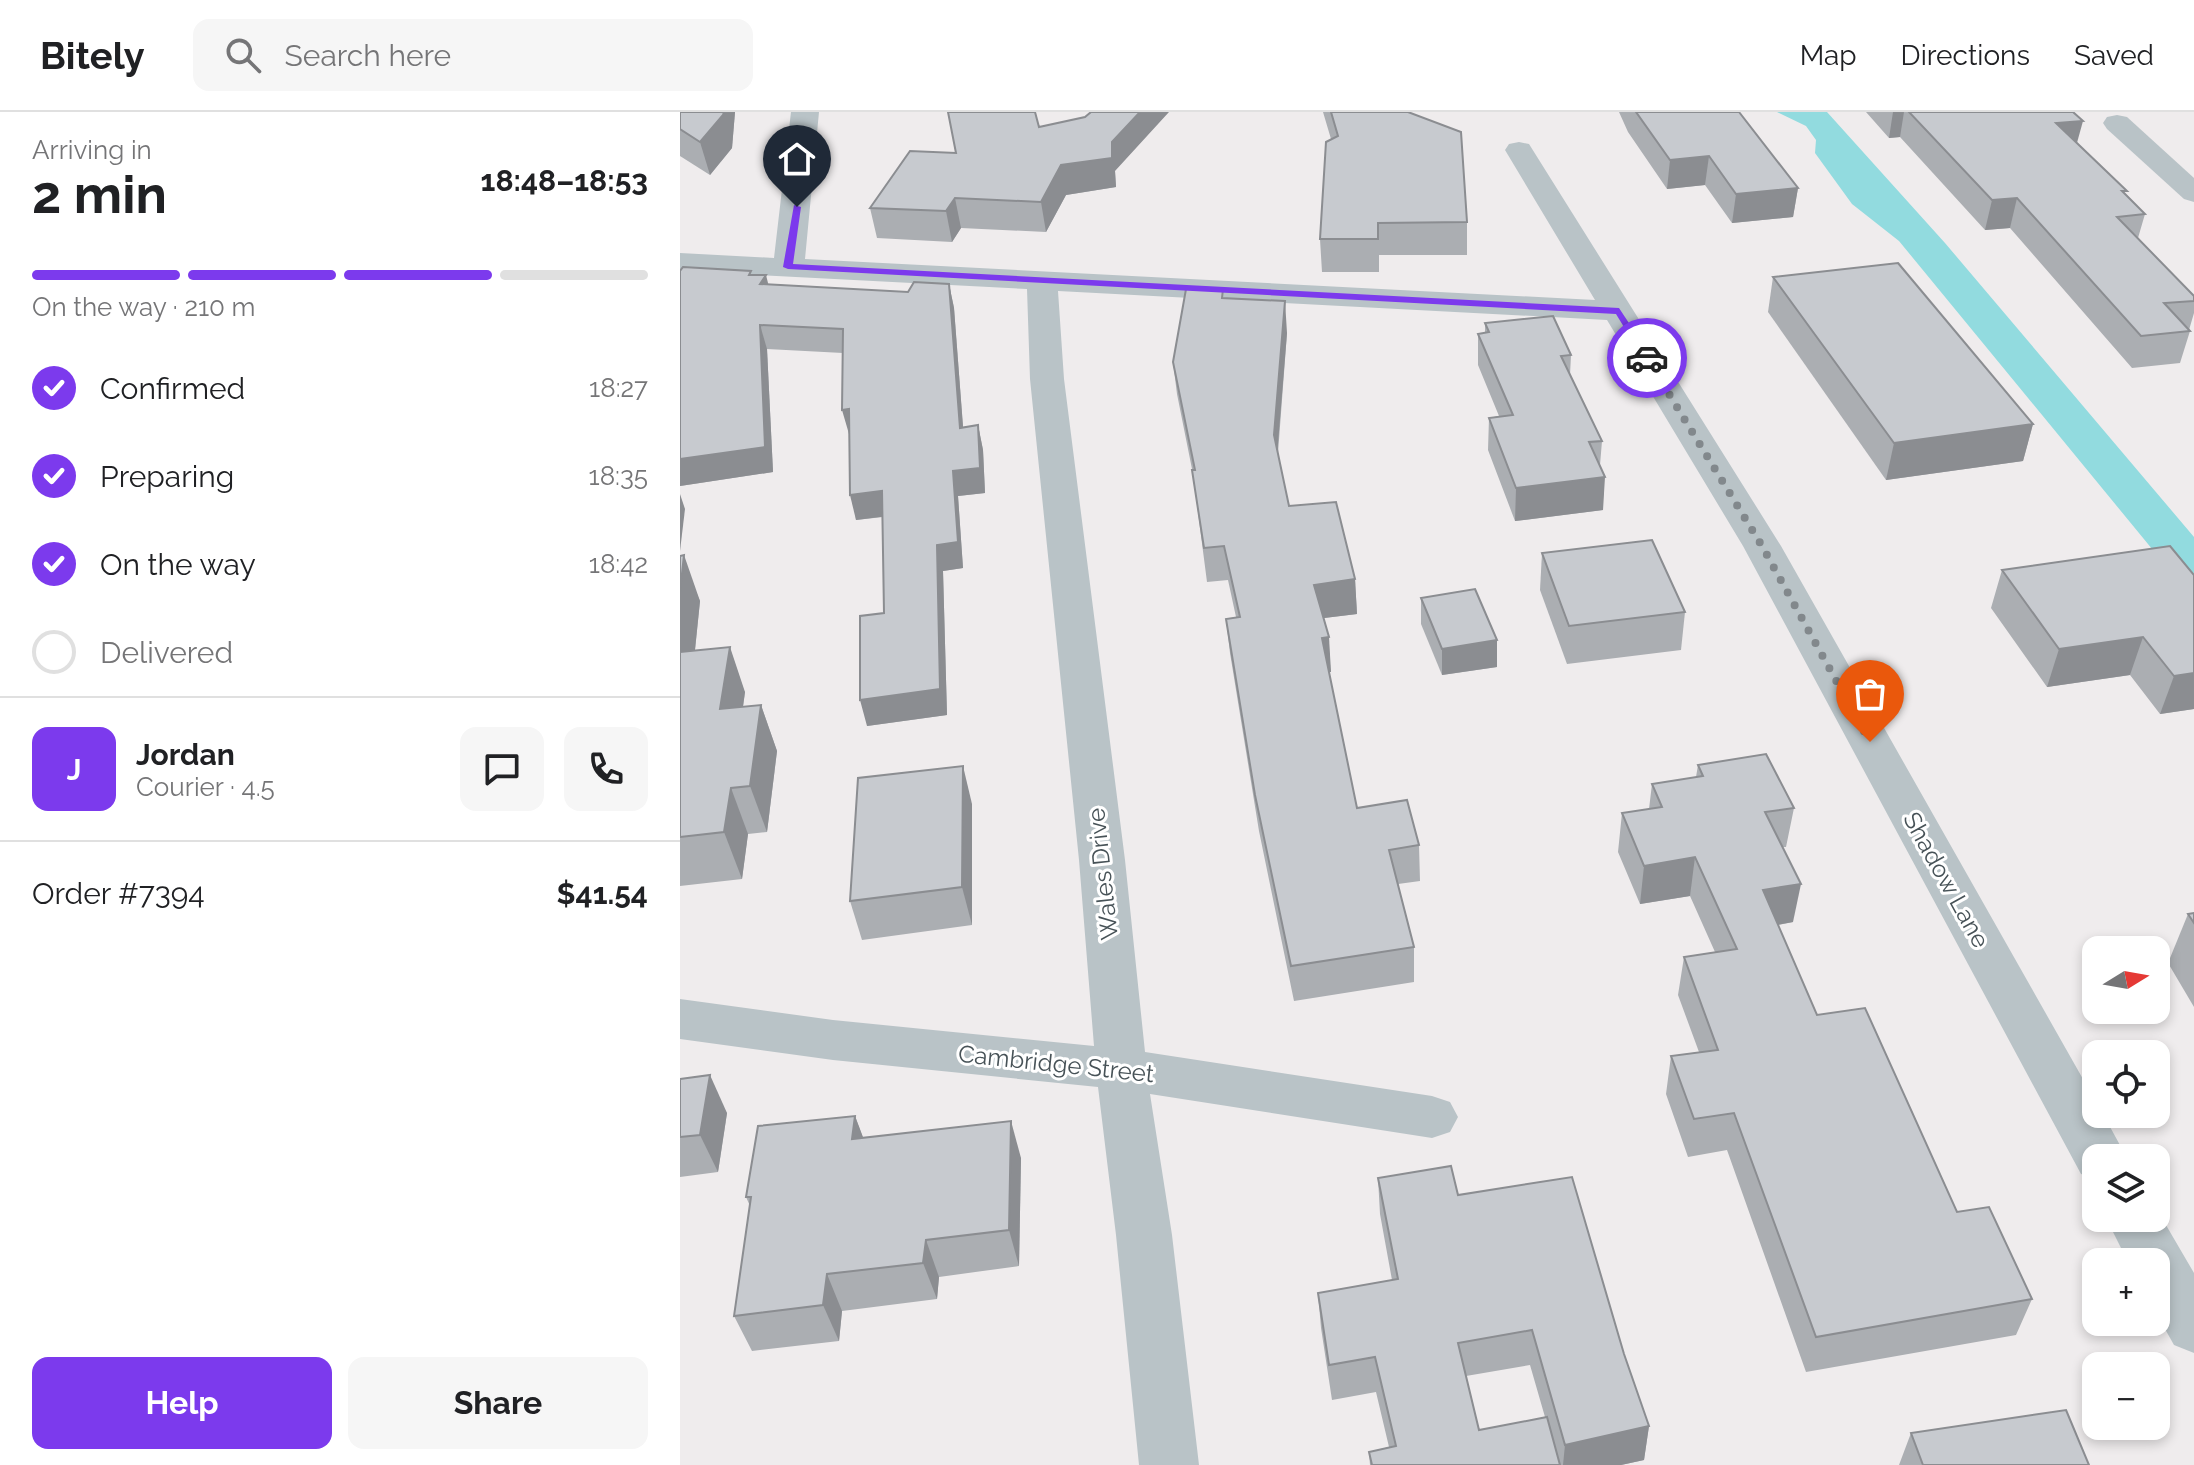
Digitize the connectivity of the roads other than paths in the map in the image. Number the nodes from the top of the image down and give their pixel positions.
1 (805, 112) edge
2 (2117, 123) dead end
3 (1519, 150) dead end
4 (2194, 193) edge
5 (680, 262) edge
6 (788, 267) junction
7 (1042, 283) junction
8 (1619, 311) junction
9 (680, 1019) edge
10 (1121, 1069) junction
11 (1432, 1117) dead end
12 (2092, 1144) edge
13 (2141, 1232) edge
14 (2194, 1327) edge
15 (1169, 1465) edge

1 - 6 street
2 - 4 street
3 - 8 street, Shadow Lane
5 - 6 street
6 - 7 street
7 - 8 street
7 - 10 street, Wales Drive
8 - 12 street, Shadow Lane
9 - 10 street, Cambridge Street
10 - 11 street, Cambridge Street
10 - 15 street, Wales Drive
13 - 14 street

